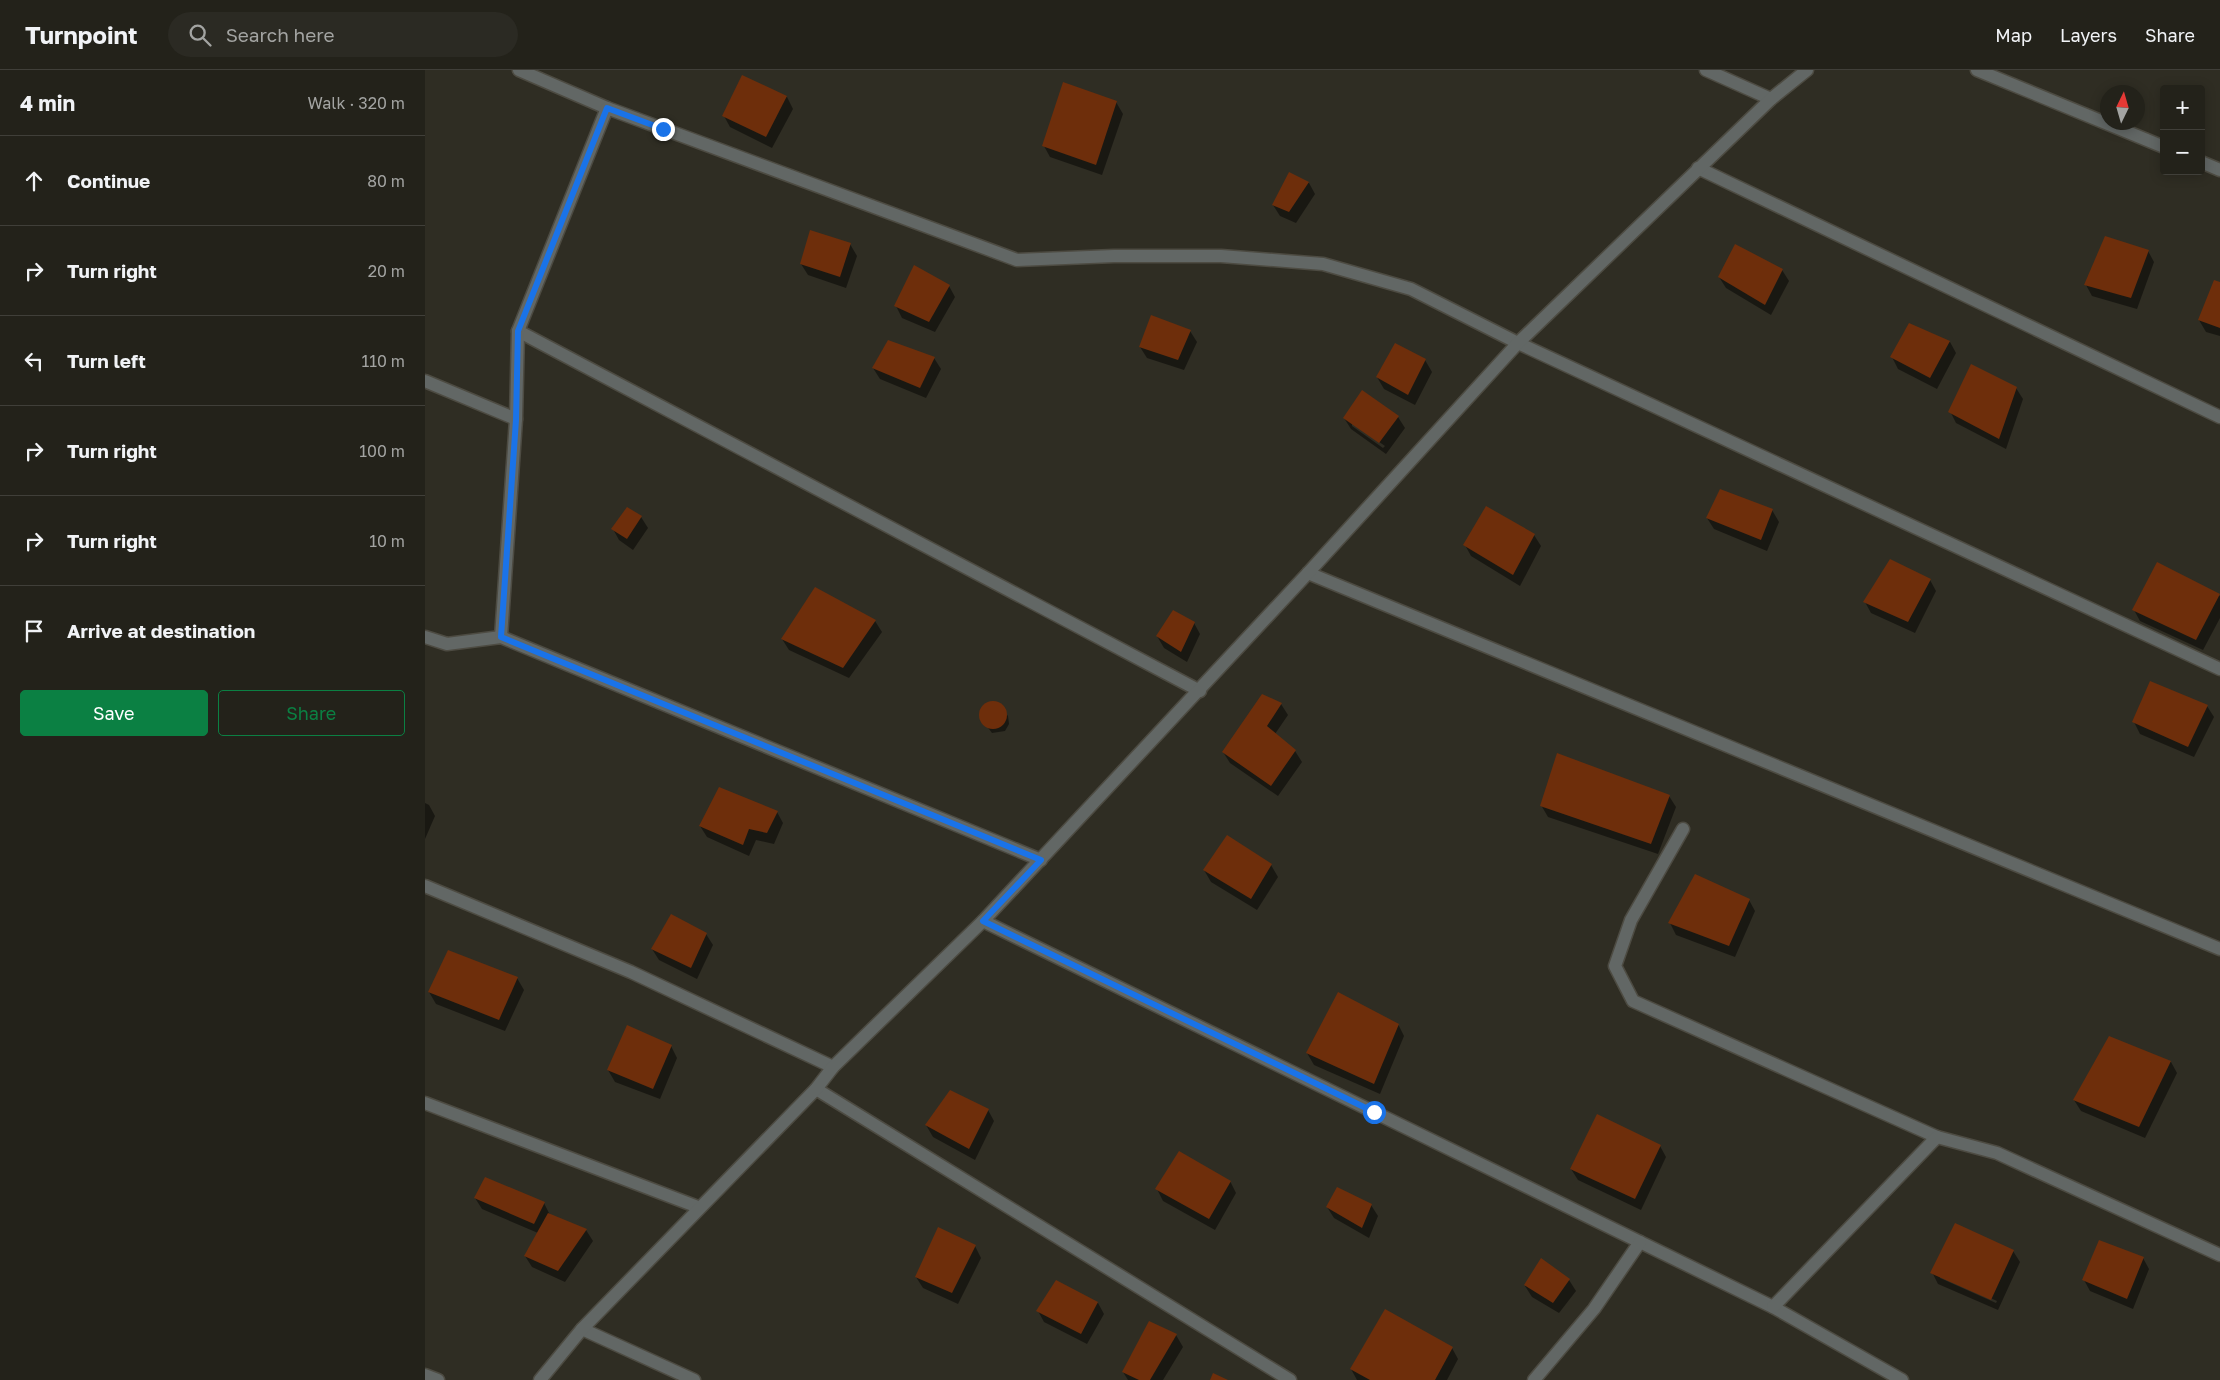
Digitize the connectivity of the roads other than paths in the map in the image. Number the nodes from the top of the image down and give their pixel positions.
1 (519, 70) edge
2 (1706, 70) edge
3 (1807, 70) edge
4 (1977, 70) edge
5 (1771, 99) junction
6 (607, 108) junction
7 (2160, 144) edge
8 (2205, 164) edge
9 (1698, 168) junction
10 (2220, 170) edge
11 (518, 331) junction
12 (1518, 342) junction
13 (425, 381) edge
14 (2220, 417) edge
15 (516, 420) junction
16 (1308, 573) junction
17 (425, 637) edge
18 (501, 637) junction
19 (2220, 669) edge
20 (1200, 691) junction
21 (1683, 829) dead end
22 (1041, 860) junction
23 (425, 886) edge
24 (983, 921) junction
25 (2220, 949) edge
26 (833, 1067) junction
27 (816, 1089) junction
28 (425, 1103) edge
29 (1937, 1137) junction
30 (698, 1207) junction
31 (1640, 1242) junction
32 (2220, 1255) edge
33 (1773, 1307) junction
34 (582, 1329) junction
35 (425, 1375) edge
36 (439, 1380) edge
37 (540, 1380) edge
38 (693, 1380) edge
39 (1290, 1380) edge
40 (1534, 1380) edge
41 (1902, 1380) edge

1 - 6 street
2 - 5 street
3 - 5 street
4 - 7 street
5 - 9 street
6 - 11 street
6 - 12 street
8 - 10 street
9 - 12 street
9 - 14 street
11 - 15 street
11 - 20 street
12 - 16 street
12 - 19 street
13 - 15 street
15 - 18 street
16 - 20 street
16 - 25 street
17 - 18 street
18 - 22 street
20 - 22 street
21 - 29 street
22 - 24 street
23 - 26 street
24 - 26 street
24 - 31 street
26 - 27 street
27 - 30 street
27 - 39 street
28 - 30 street
29 - 32 street
29 - 33 street
30 - 34 street
31 - 33 street
31 - 40 street
33 - 41 street
34 - 37 street
34 - 38 street
35 - 36 street

